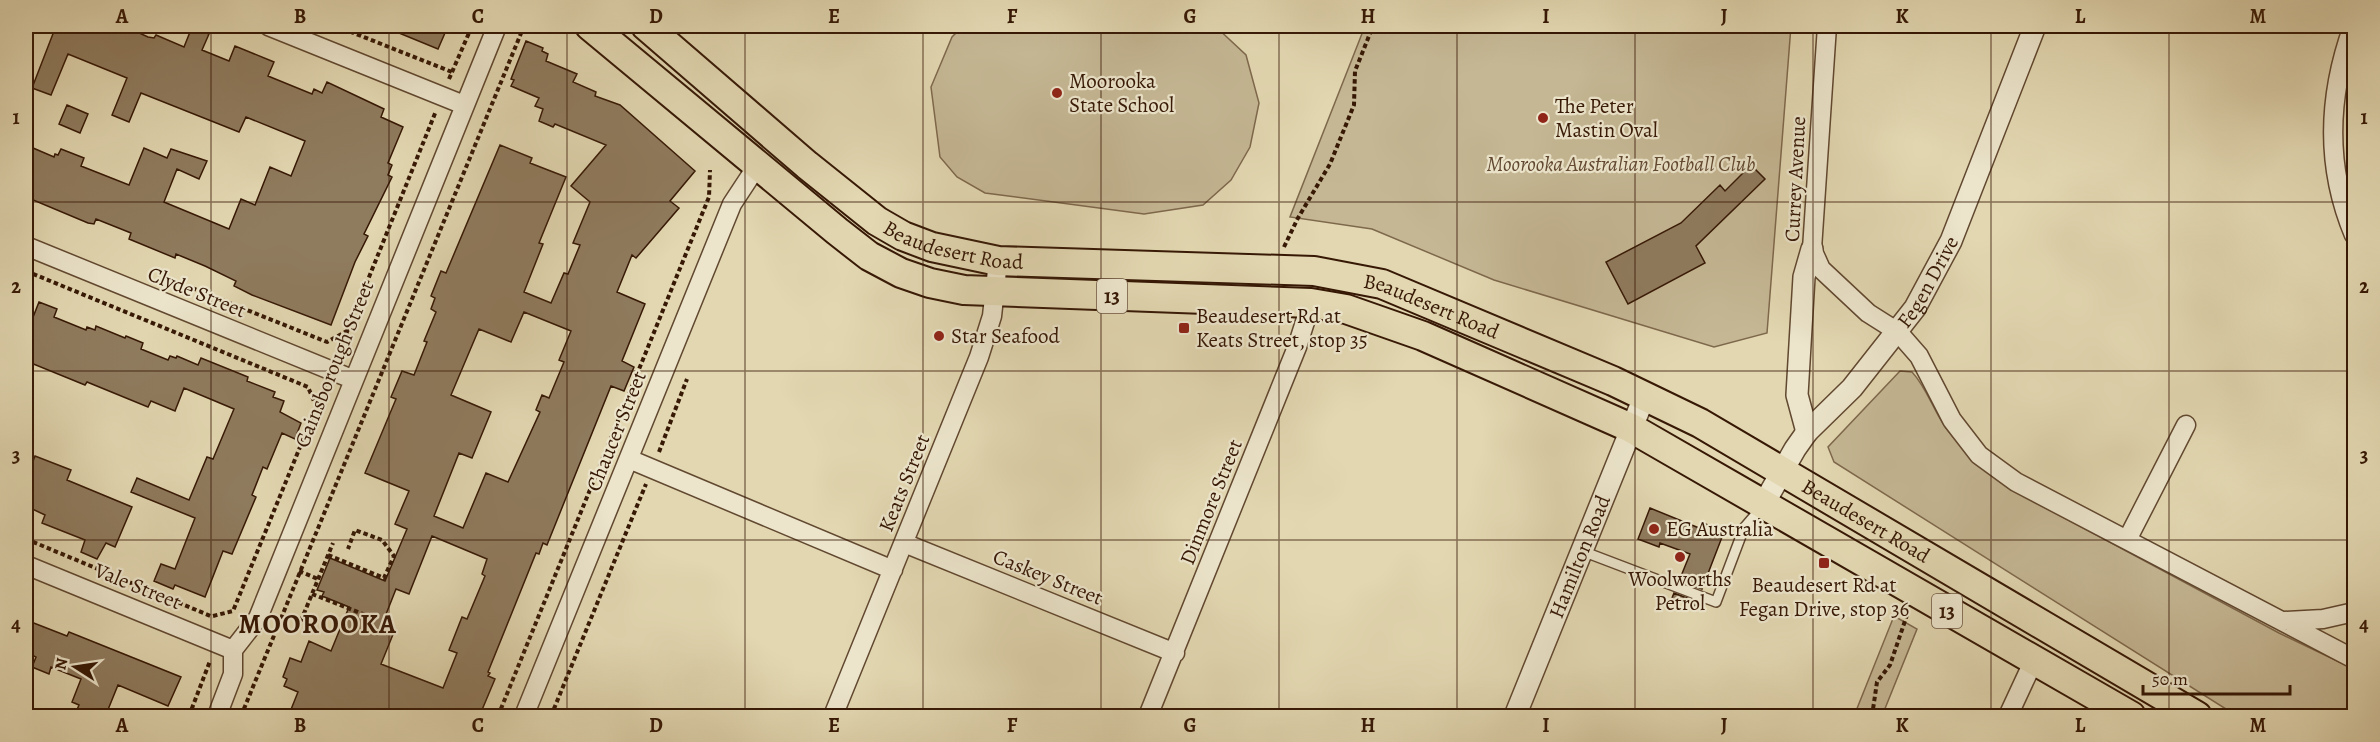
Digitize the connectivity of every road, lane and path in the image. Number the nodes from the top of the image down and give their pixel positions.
1 (268, 26) edge
2 (336, 26) edge
3 (471, 26) edge
4 (497, 26) edge
5 (524, 26) edge
6 (590, 26) edge
7 (646, 26) edge
8 (1373, 26) edge
9 (1827, 26) edge
10 (2036, 26) edge
11 (2353, 26) edge
12 (452, 72) junction
13 (448, 81) dead end
14 (464, 105) junction
15 (436, 112) dead end
16 (757, 166) junction
17 (710, 170) dead end
18 (2355, 235) edge
19 (26, 246) edge
20 (1812, 249) junction
21 (998, 261) junction
22 (1271, 268) junction
23 (26, 271) edge
24 (192, 288) dead end
25 (994, 293) junction
26 (1311, 303) junction
27 (347, 331) junction
28 (1898, 332) junction
29 (331, 371) junction
30 (352, 379) junction
31 (687, 379) dead end
32 (1645, 395) junction
33 (316, 406) junction
34 (2186, 425) dead end
35 (1631, 428) junction
36 (1807, 432) junction
37 (629, 459) junction
38 (655, 461) dead end
39 (1782, 472) junction
40 (647, 480) dead end
41 (1763, 505) junction
42 (26, 539) edge
43 (2127, 540) junction
44 (333, 543) dead end
45 (904, 543) junction
46 (348, 549) dead end
47 (1582, 551) junction
48 (328, 555) junction
49 (26, 565) edge
50 (292, 568) dead end
51 (893, 570) junction
52 (300, 571) junction
53 (318, 579) junction
54 (312, 594) junction
55 (2355, 612) edge
56 (1907, 615) dead end
57 (213, 616) junction
58 (368, 616) dead end
59 (2282, 622) junction
60 (213, 627) dead end
61 (298, 628) dead end
62 (233, 650) junction
63 (1174, 653) junction
64 (202, 655) dead end
65 (2355, 659) edge
66 (2034, 660) junction
67 (189, 717) edge
68 (217, 717) edge
69 (241, 717) edge
70 (498, 717) edge
71 (524, 717) edge
72 (551, 717) edge
73 (833, 717) edge
74 (1148, 717) edge
75 (1515, 717) edge
76 (1872, 717) edge
77 (2008, 717) edge
78 (2131, 717) edge
79 (2197, 717) edge

1 - 14 street
2 - 12 path
3 - 12 path
4 - 14 street, Gainsborough Street
5 - 52 path
6 - 16 highway, Beaudesert Road / 13
7 - 21 highway, Beaudesert Road / 13
8 - 22 path
9 - 20 street, Currey Avenue
10 - 28 street, Fegen Drive
11 - 18 street
12 - 13 path
14 - 30 street, Gainsborough Street
15 - 27 path
16 - 25 highway, Beaudesert Road / 13
16 - 37 street, Chaucer Street
17 - 70 path
19 - 29 street, Clyde Street
20 - 28 street, Currey Avenue
20 - 36 street
21 - 22 highway, Beaudesert Road / 13
21 - 25 street, Keats Street
22 - 32 highway, Beaudesert Road / 13
23 - 33 path
24 - 27 path
25 - 26 highway, Beaudesert Road / 13
25 - 45 street, Keats Street
26 - 35 highway, Beaudesert Road / 13
26 - 63 street, Dinmore Street
27 - 29 path
28 - 36 street, Fegen Drive
28 - 43 street
29 - 30 street, Clyde Street
29 - 33 path
30 - 62 street, Gainsborough Street
31 - 38 path
32 - 35 street, Hamilton Road
32 - 39 highway, Beaudesert Road / 13
33 - 57 path
34 - 43 street
35 - 41 highway, Beaudesert Road / 13
35 - 47 street, Hamilton Road
36 - 39 street, Fegen Drive
37 - 51 street
37 - 71 street, Chaucer Street
39 - 41 street, Fegen Drive
39 - 79 highway, Beaudesert Road / 13
40 - 72 path
41 - 47 lane
41 - 66 highway, Beaudesert Road / 13
42 - 57 path
43 - 59 street
44 - 48 path
45 - 51 street, Keats Street
45 - 63 street, Caskey Street
46 - 48 path
47 - 75 street, Hamilton Road
48 - 53 path
49 - 62 street, Vale Street
50 - 52 path
51 - 73 street, Keats Street
52 - 53 path
52 - 69 path
53 - 54 path
54 - 58 path
54 - 61 path
55 - 59 street
56 - 76 path
57 - 60 path
59 - 65 street
62 - 68 street
63 - 74 street, Dinmore Street
64 - 67 path
66 - 77 street
66 - 78 highway, Beaudesert Road / 13

